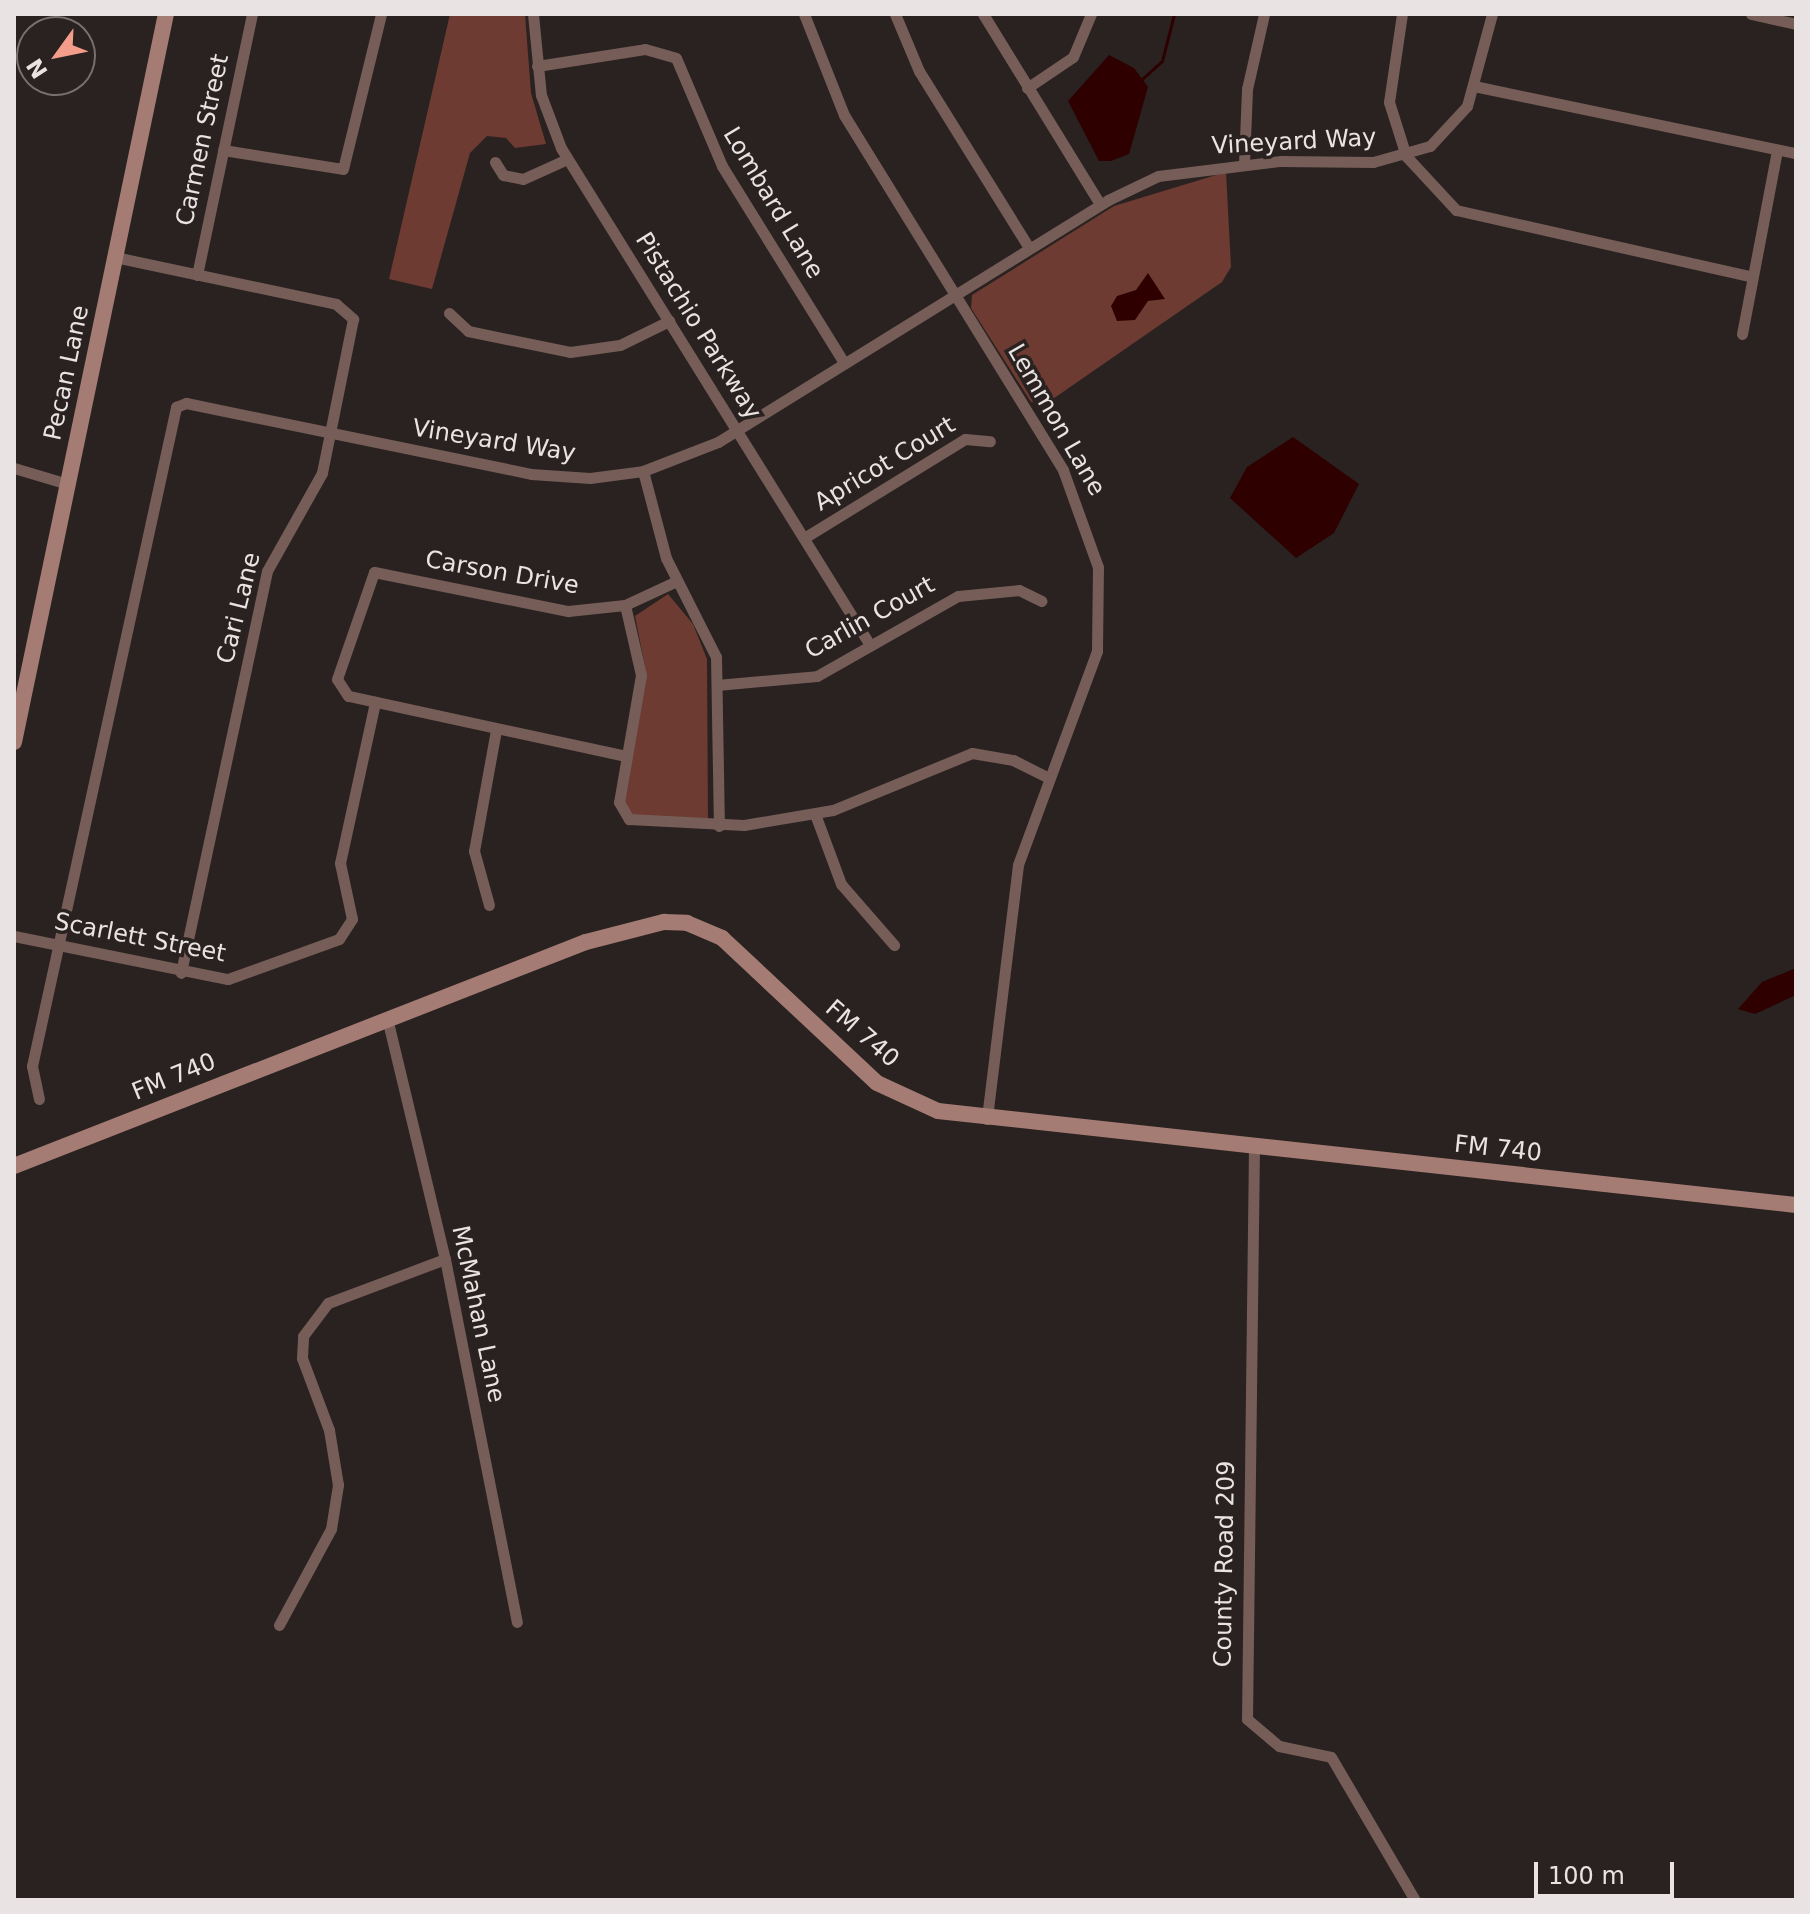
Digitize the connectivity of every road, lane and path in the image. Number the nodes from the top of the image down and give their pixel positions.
1 (166, 14) edge
2 (252, 14) edge
3 (381, 14) edge
4 (533, 14) edge
5 (804, 14) edge
6 (895, 14) edge
7 (983, 14) edge
8 (1091, 14) edge
9 (1264, 14) edge
10 (1402, 14) edge
11 (1492, 14) edge
12 (1751, 14) edge
13 (1796, 24) edge
14 (537, 66) junction
15 (1474, 86) junction
16 (1027, 88) junction
17 (223, 150) junction
18 (1777, 150) junction
19 (1796, 153) edge
20 (1406, 156) junction
21 (567, 159) junction
22 (495, 162) dead end
23 (1244, 164) junction
24 (1100, 204) junction
25 (1029, 248) junction
26 (115, 257) junction
27 (197, 275) junction
28 (1750, 276) junction
29 (956, 293) junction
30 (449, 313) dead end
31 (669, 321) junction
32 (1742, 334) dead end
33 (844, 363) junction
34 (736, 430) junction
35 (330, 433) junction
36 (990, 441) dead end
37 (14, 468) edge
38 (643, 471) junction
39 (68, 484) junction
40 (804, 538) junction
41 (677, 581) junction
42 (1042, 601) dead end
43 (625, 605) junction
44 (870, 645) junction
45 (717, 685) junction
46 (375, 702) junction
47 (496, 730) junction
48 (14, 742) edge
49 (626, 756) junction
50 (1049, 778) junction
51 (815, 814) junction
52 (719, 826) junction
53 (489, 905) dead end
54 (14, 936) edge
55 (57, 945) junction
56 (894, 945) dead end
57 (181, 973) junction
58 (387, 1018) junction
59 (39, 1099) dead end
60 (987, 1119) junction
61 (1254, 1147) junction
62 (14, 1166) edge
63 (1796, 1205) edge
64 (445, 1259) junction
65 (517, 1622) dead end
66 (279, 1625) dead end
67 (1415, 1900) edge

1 - 26 main road, Pecan Lane
2 - 17 street, Carmen Street
3 - 17 street
4 - 14 street, Pistachio Parkway
5 - 29 street, Lemmon Lane
6 - 25 street
7 - 16 street
8 - 16 street
9 - 23 street
10 - 20 street
11 - 15 street, Vineyard Way
12 - 13 street
14 - 21 street, Pistachio Parkway
14 - 33 street, Lombard Lane
15 - 18 street
15 - 20 street, Vineyard Way
16 - 24 street
17 - 27 street, Carmen Street
18 - 19 street
18 - 28 street
20 - 23 street, Vineyard Way
20 - 28 street
21 - 22 street
21 - 31 street, Pistachio Parkway
23 - 24 street, Vineyard Way
24 - 25 street, Vineyard Way
25 - 29 street, Vineyard Way
26 - 27 street, Cari Lane
26 - 39 main road, Pecan Lane
27 - 35 street, Cari Lane
28 - 32 street
29 - 33 street, Vineyard Way
29 - 50 street, Lemmon Lane
30 - 31 street
31 - 34 street, Pistachio Parkway
33 - 34 street, Vineyard Way
34 - 38 street, Vineyard Way
34 - 40 street, Pistachio Parkway
35 - 38 street, Vineyard Way
35 - 55 street, Vineyard Way
35 - 57 street, Cari Lane
36 - 40 street, Apricot Court
37 - 39 street
38 - 41 street
39 - 48 main road, Pecan Lane
40 - 44 street, Pistachio Parkway
41 - 43 street, Carson Drive
41 - 45 street
42 - 44 street, Carlin Court
43 - 46 street, Carson Drive
43 - 49 street
44 - 45 street, Carlin Court
45 - 52 street
46 - 47 street
46 - 57 street, Scarlett Street
47 - 49 street
47 - 53 street
49 - 52 street
50 - 51 street
50 - 60 street, Lemmon Lane
51 - 52 street
51 - 56 street
54 - 55 street, Scarlett Street
55 - 57 street, Scarlett Street
55 - 59 street, Vineyard Way
58 - 60 main road, FM 740 / FM 740
58 - 62 main road, FM 740 / FM 740
58 - 64 street, McMahan Lane
60 - 61 main road, FM 740 / FM 740
61 - 63 main road, FM 740 / FM 740
61 - 67 street, County Road 209
64 - 65 street, McMahan Lane
64 - 66 street

